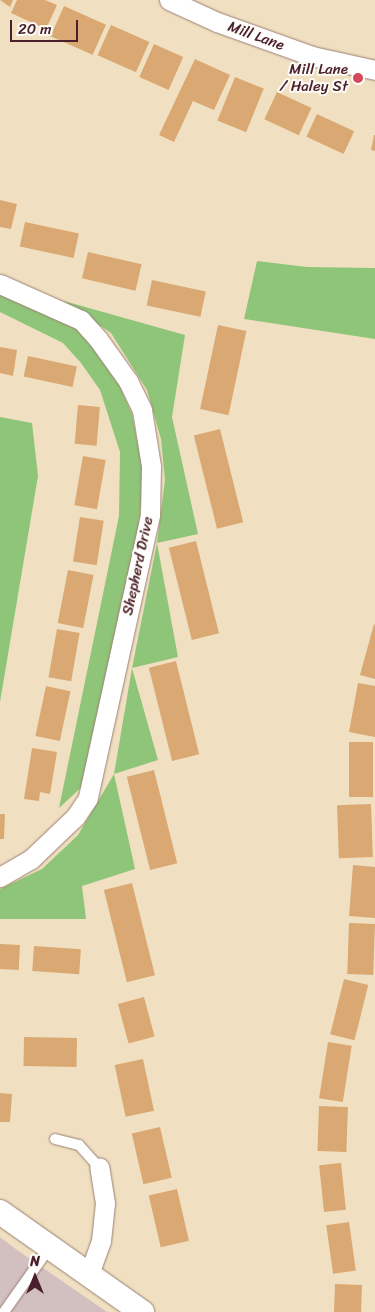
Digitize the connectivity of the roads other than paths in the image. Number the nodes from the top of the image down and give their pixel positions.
1 (168, 0) edge
2 (375, 70) edge
3 (0, 284) edge
4 (0, 877) edge
5 (55, 1139) dead end
6 (99, 1167) joint
7 (0, 1212) edge
8 (50, 1247) junction
9 (89, 1274) junction
10 (4, 1312) edge
11 (142, 1312) edge

1 - 2 street, Mill Lane
3 - 4 street, Shepherd Drive
5 - 6 lane
6 - 9 street
7 - 8 street
8 - 9 street
8 - 10 lane
9 - 11 street

